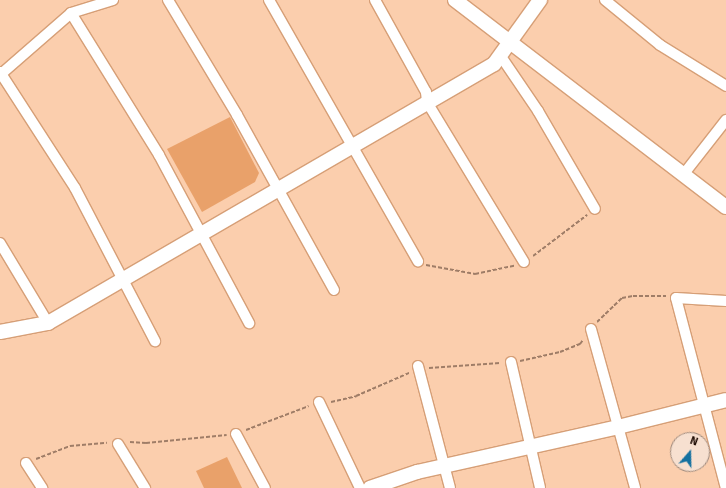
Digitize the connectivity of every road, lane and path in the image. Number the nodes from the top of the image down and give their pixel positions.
1 (113, 0) edge
2 (168, 0) edge
3 (269, 0) edge
4 (375, 0) edge
5 (454, 0) edge
6 (540, 0) edge
7 (605, 0) edge
8 (93, 3) edge
9 (70, 13) junction
10 (509, 41) junction
11 (500, 55) junction
12 (1, 73) edge
13 (726, 86) edge
14 (427, 102) junction
15 (726, 120) edge
16 (351, 146) junction
17 (683, 175) junction
18 (277, 189) junction
19 (726, 206) edge
20 (595, 209) dead end
21 (199, 234) junction
22 (0, 243) edge
23 (418, 261) dead end
24 (524, 262) dead end
25 (123, 277) junction
26 (334, 290) dead end
27 (676, 298) junction
28 (726, 301) edge
29 (48, 323) junction
30 (249, 323) dead end
31 (591, 329) junction
32 (0, 332) edge
33 (155, 341) dead end
34 (512, 362) junction
35 (418, 366) junction
36 (726, 400) edge
37 (319, 402) junction
38 (704, 405) junction
39 (618, 427) junction
40 (236, 434) junction
41 (118, 444) junction
42 (529, 446) junction
43 (26, 463) joint
44 (446, 466) junction
45 (42, 488) edge
46 (146, 488) edge
47 (265, 488) edge
48 (360, 488) edge
49 (370, 488) edge
50 (450, 488) edge
51 (540, 488) edge
52 (635, 488) edge
53 (726, 488) edge

1 - 8 street
2 - 18 street
3 - 16 street
4 - 14 street
5 - 10 street
6 - 10 street
7 - 13 street
8 - 9 street
9 - 12 street
9 - 21 street
10 - 11 street
10 - 17 street
11 - 14 street
11 - 20 street
12 - 25 street
14 - 16 street
14 - 24 street
15 - 17 street
16 - 18 street
16 - 23 street
17 - 19 street
18 - 21 street
18 - 26 street
21 - 25 street
21 - 30 street
22 - 29 street
25 - 29 street
25 - 33 street
27 - 28 street
27 - 31 path
27 - 38 street
29 - 32 street
31 - 34 path
31 - 39 street
34 - 35 path
34 - 42 street
35 - 37 path
35 - 44 street
36 - 38 street
37 - 40 path
37 - 48 street
38 - 39 street
38 - 53 street
39 - 42 street
39 - 52 street
40 - 41 path
40 - 47 street
41 - 43 path
41 - 46 street
42 - 44 street
42 - 51 street
43 - 45 street
44 - 49 street
44 - 50 street

